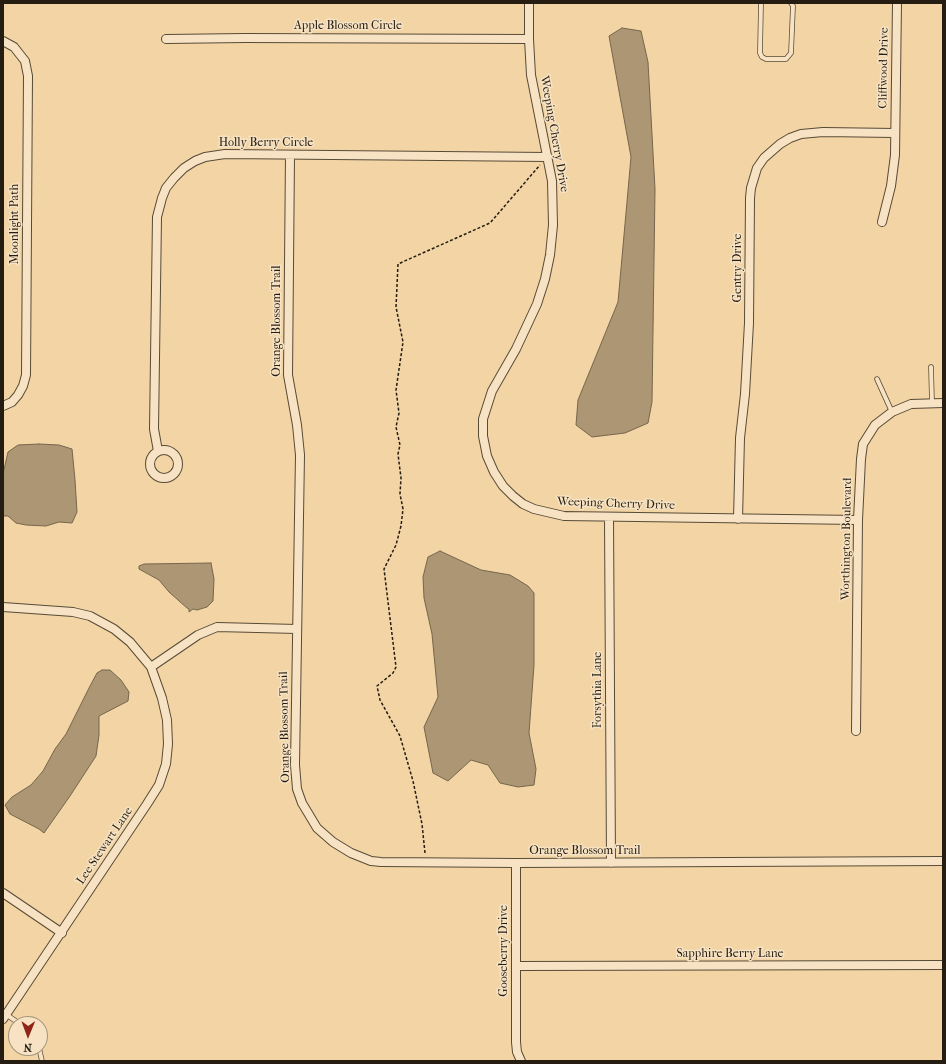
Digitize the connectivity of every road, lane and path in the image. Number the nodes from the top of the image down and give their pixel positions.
1 (529, 3) edge
2 (761, 3) edge
3 (791, 3) edge
4 (897, 3) edge
5 (166, 39) dead end
6 (529, 39) junction
7 (3, 41) edge
8 (896, 133) junction
9 (290, 155) junction
10 (548, 157) junction
11 (882, 222) dead end
12 (931, 367) dead end
13 (877, 379) dead end
14 (932, 403) junction
15 (943, 403) edge
16 (3, 406) edge
17 (892, 412) junction
18 (158, 451) dead end
19 (609, 517) junction
20 (738, 519) junction
21 (858, 520) junction
22 (3, 607) edge
23 (297, 629) junction
24 (151, 667) junction
25 (856, 730) dead end
26 (943, 861) edge
27 (611, 862) junction
28 (426, 863) junction
29 (516, 863) junction
30 (3, 893) edge
31 (62, 932) junction
32 (943, 965) edge
33 (516, 966) junction
34 (5, 1017) edge
35 (521, 1061) edge

1 - 6 street, Weeping Cherry Drive
2 - 3 lane
4 - 8 street, Cliffwood Drive
5 - 6 street, Apple Blossom Circle
6 - 10 street, Weeping Cherry Drive
7 - 16 street, Moonlight Path
8 - 11 street, Cliffwood Drive
8 - 20 street, Gentry Drive
9 - 10 street, Holly Berry Circle
9 - 18 street, Holly Berry Circle
9 - 23 street, Orange Blossom Trail
10 - 19 street, Weeping Cherry Drive
10 - 28 path
12 - 14 lane
13 - 17 lane
14 - 15 street, Worthington Boulevard
14 - 17 street, Worthington Boulevard
17 - 21 street, Worthington Boulevard
19 - 20 street, Weeping Cherry Drive
19 - 27 street, Forsythia Lane
20 - 21 street, Weeping Cherry Drive
21 - 25 street, Worthington Boulevard
22 - 24 street
23 - 24 street
23 - 28 street, Orange Blossom Trail
24 - 31 street, Lee Stewart Lane
26 - 27 street, Orange Blossom Trail
27 - 29 street, Orange Blossom Trail
28 - 29 street, Orange Blossom Trail
29 - 33 street, Gooseberry Drive
30 - 31 street
31 - 34 street, Lee Stewart Lane
32 - 33 street, Sapphire Berry Lane
33 - 35 street, Gooseberry Drive

